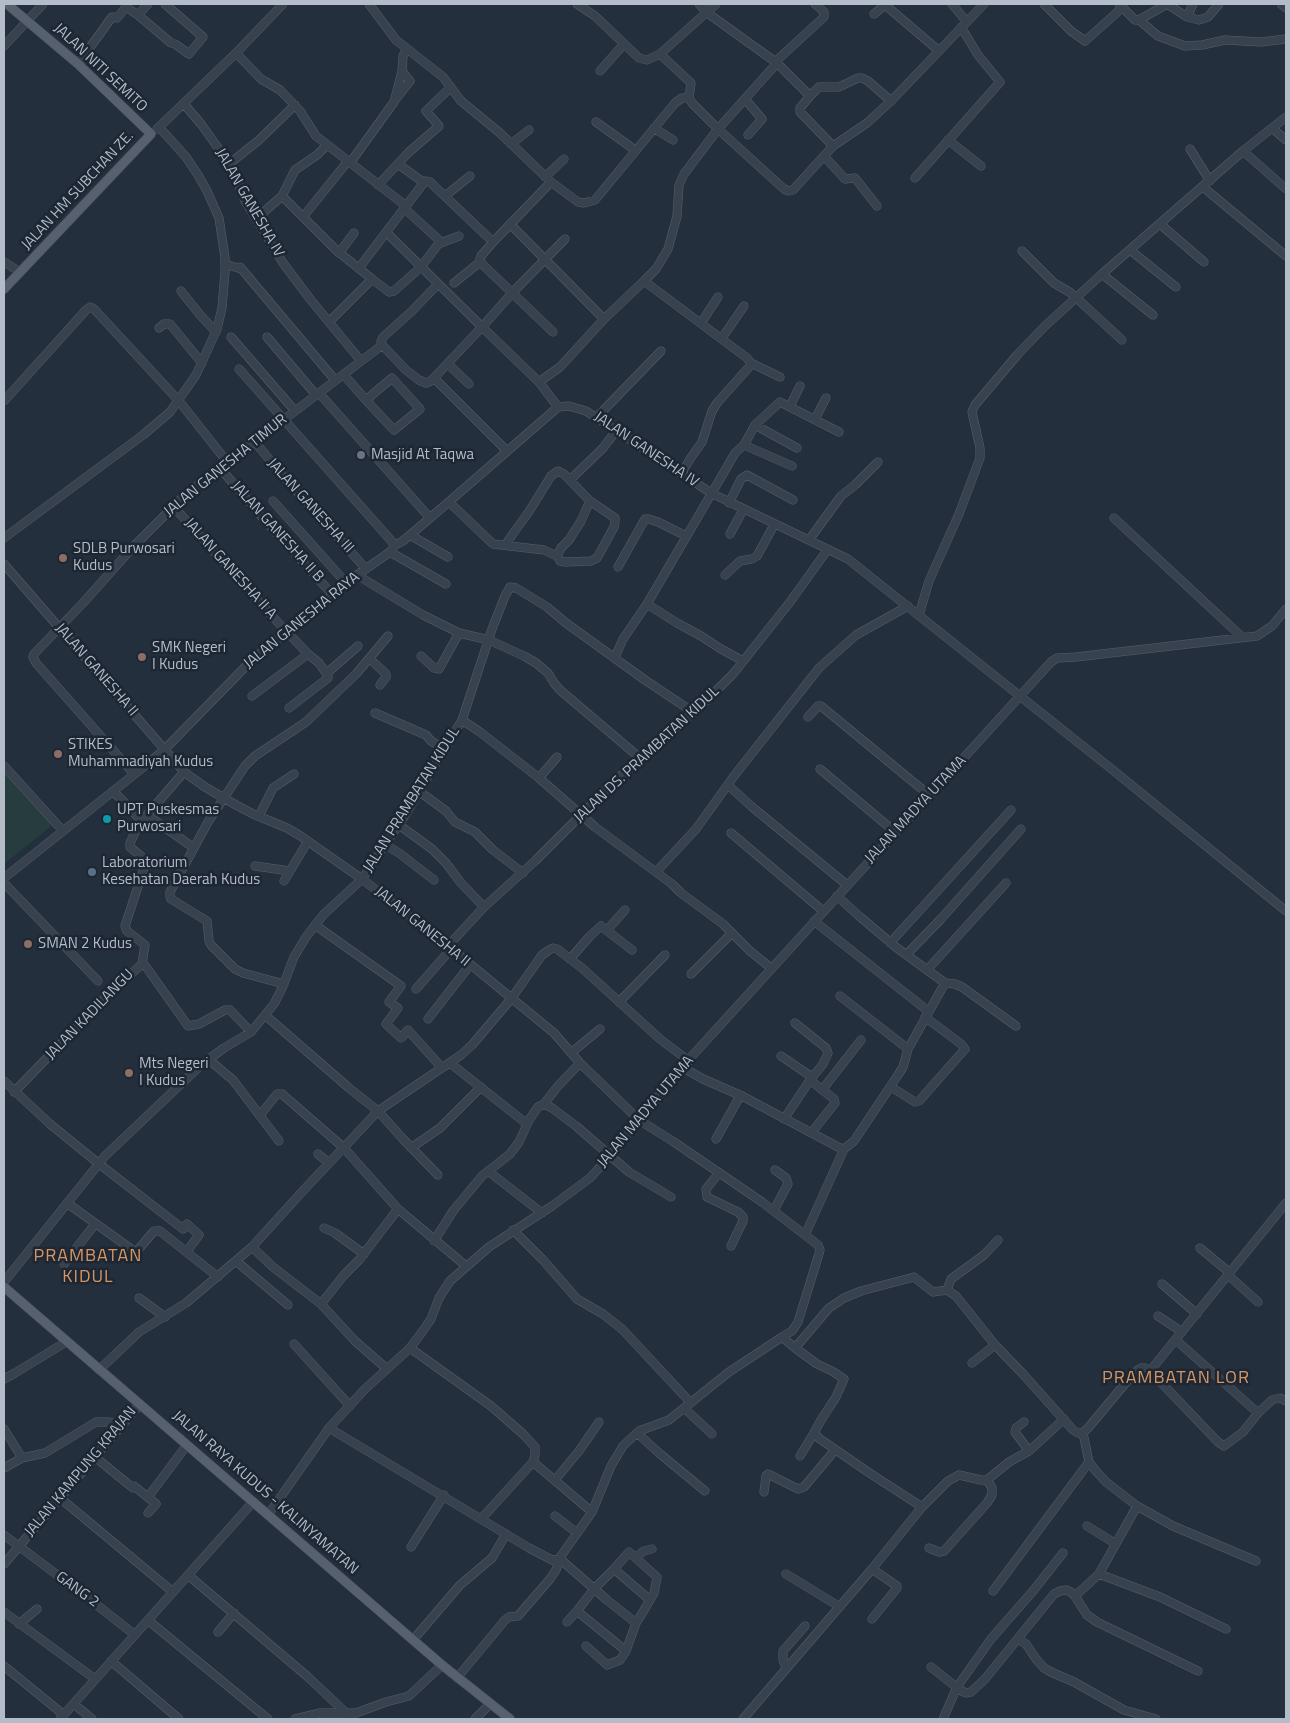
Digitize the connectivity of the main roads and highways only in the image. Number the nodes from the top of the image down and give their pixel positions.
1 (7, 4) edge
2 (151, 134) joint
3 (4, 289) edge
4 (4, 1287) edge
5 (510, 1719) edge

1 - 2 main road, JALAN NITI SEMITO
2 - 3 main road, JALAN HM SUBCHAN ZE.
4 - 5 main road, JALAN RAYA KUDUS - KALINYAMATAN

